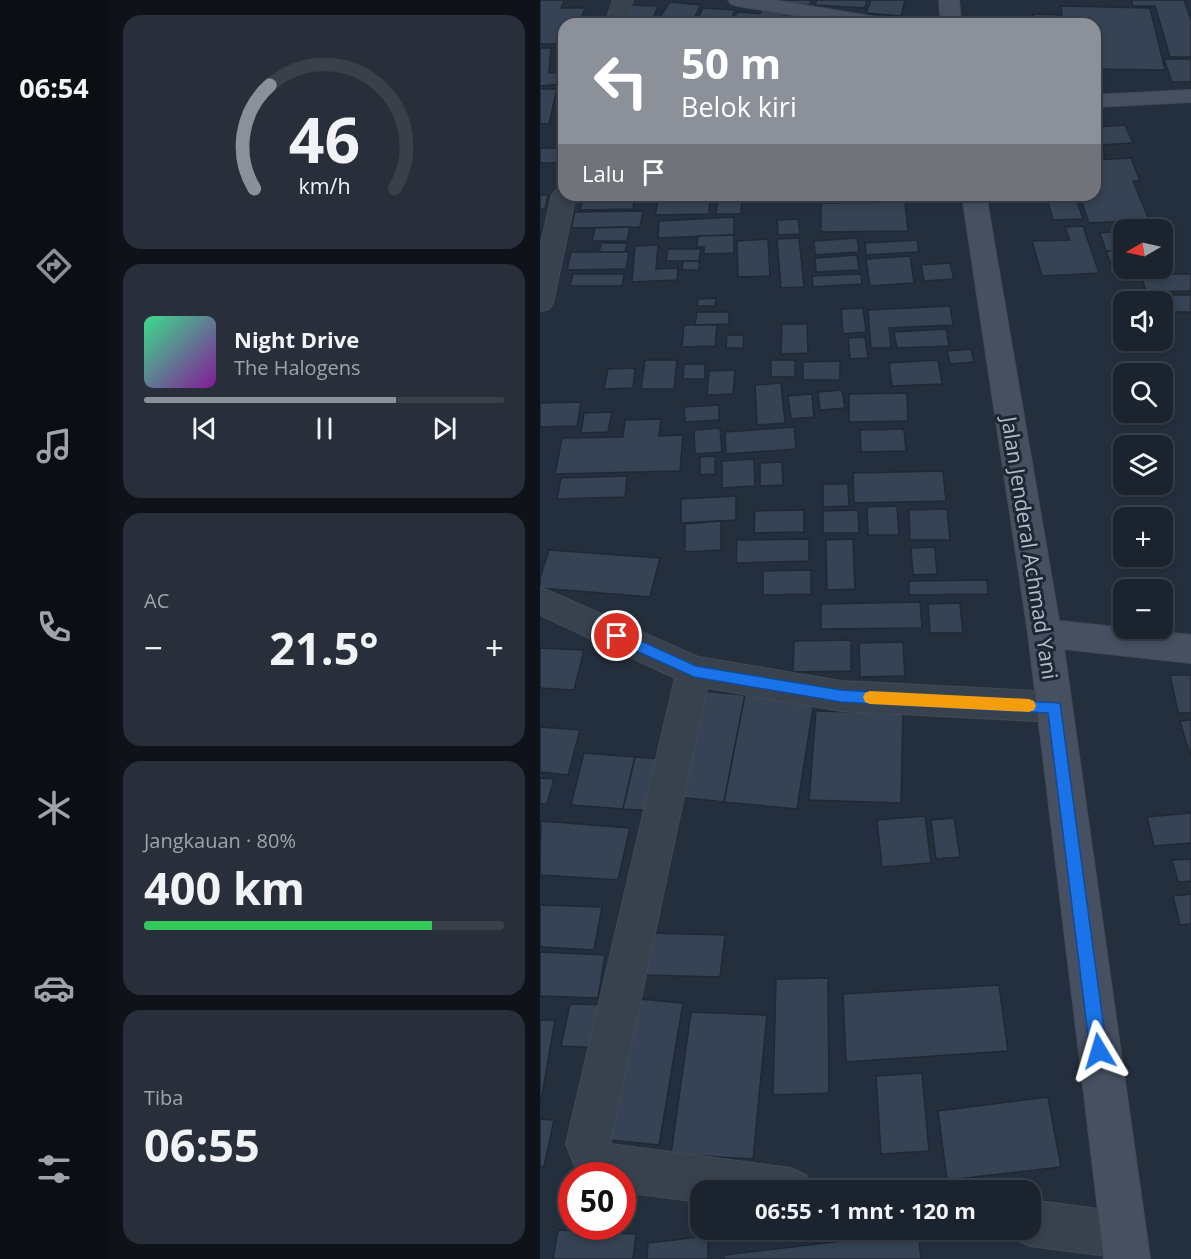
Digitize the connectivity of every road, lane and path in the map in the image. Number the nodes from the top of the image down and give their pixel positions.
1 (623, 0) edge
2 (738, 0) edge
3 (949, 0) edge
4 (771, 16) edge
5 (617, 18) edge
6 (799, 18) edge
7 (950, 18) edge
8 (1191, 96) edge
9 (1101, 101) edge
10 (563, 201) edge
11 (975, 201) edge
12 (540, 303) edge
13 (540, 600) edge
14 (1045, 633) junction
15 (1191, 649) edge
16 (694, 671) junction
17 (1055, 707) junction
18 (706, 1180) edge
19 (1041, 1226) edge
20 (1125, 1247) edge

1 - 5 street
2 - 4 main road
3 - 7 main road
4 - 6 main road
8 - 9 main road
10 - 12 street
11 - 14 main road, Jalan Jenderal Achmad Yani
13 - 16 street
14 - 15 main road
14 - 17 main road, Jalan Jenderal Achmad Yani
16 - 17 street
16 - 18 street
17 - 20 main road, Jalan Jenderal Achmad Yani
19 - 20 street

